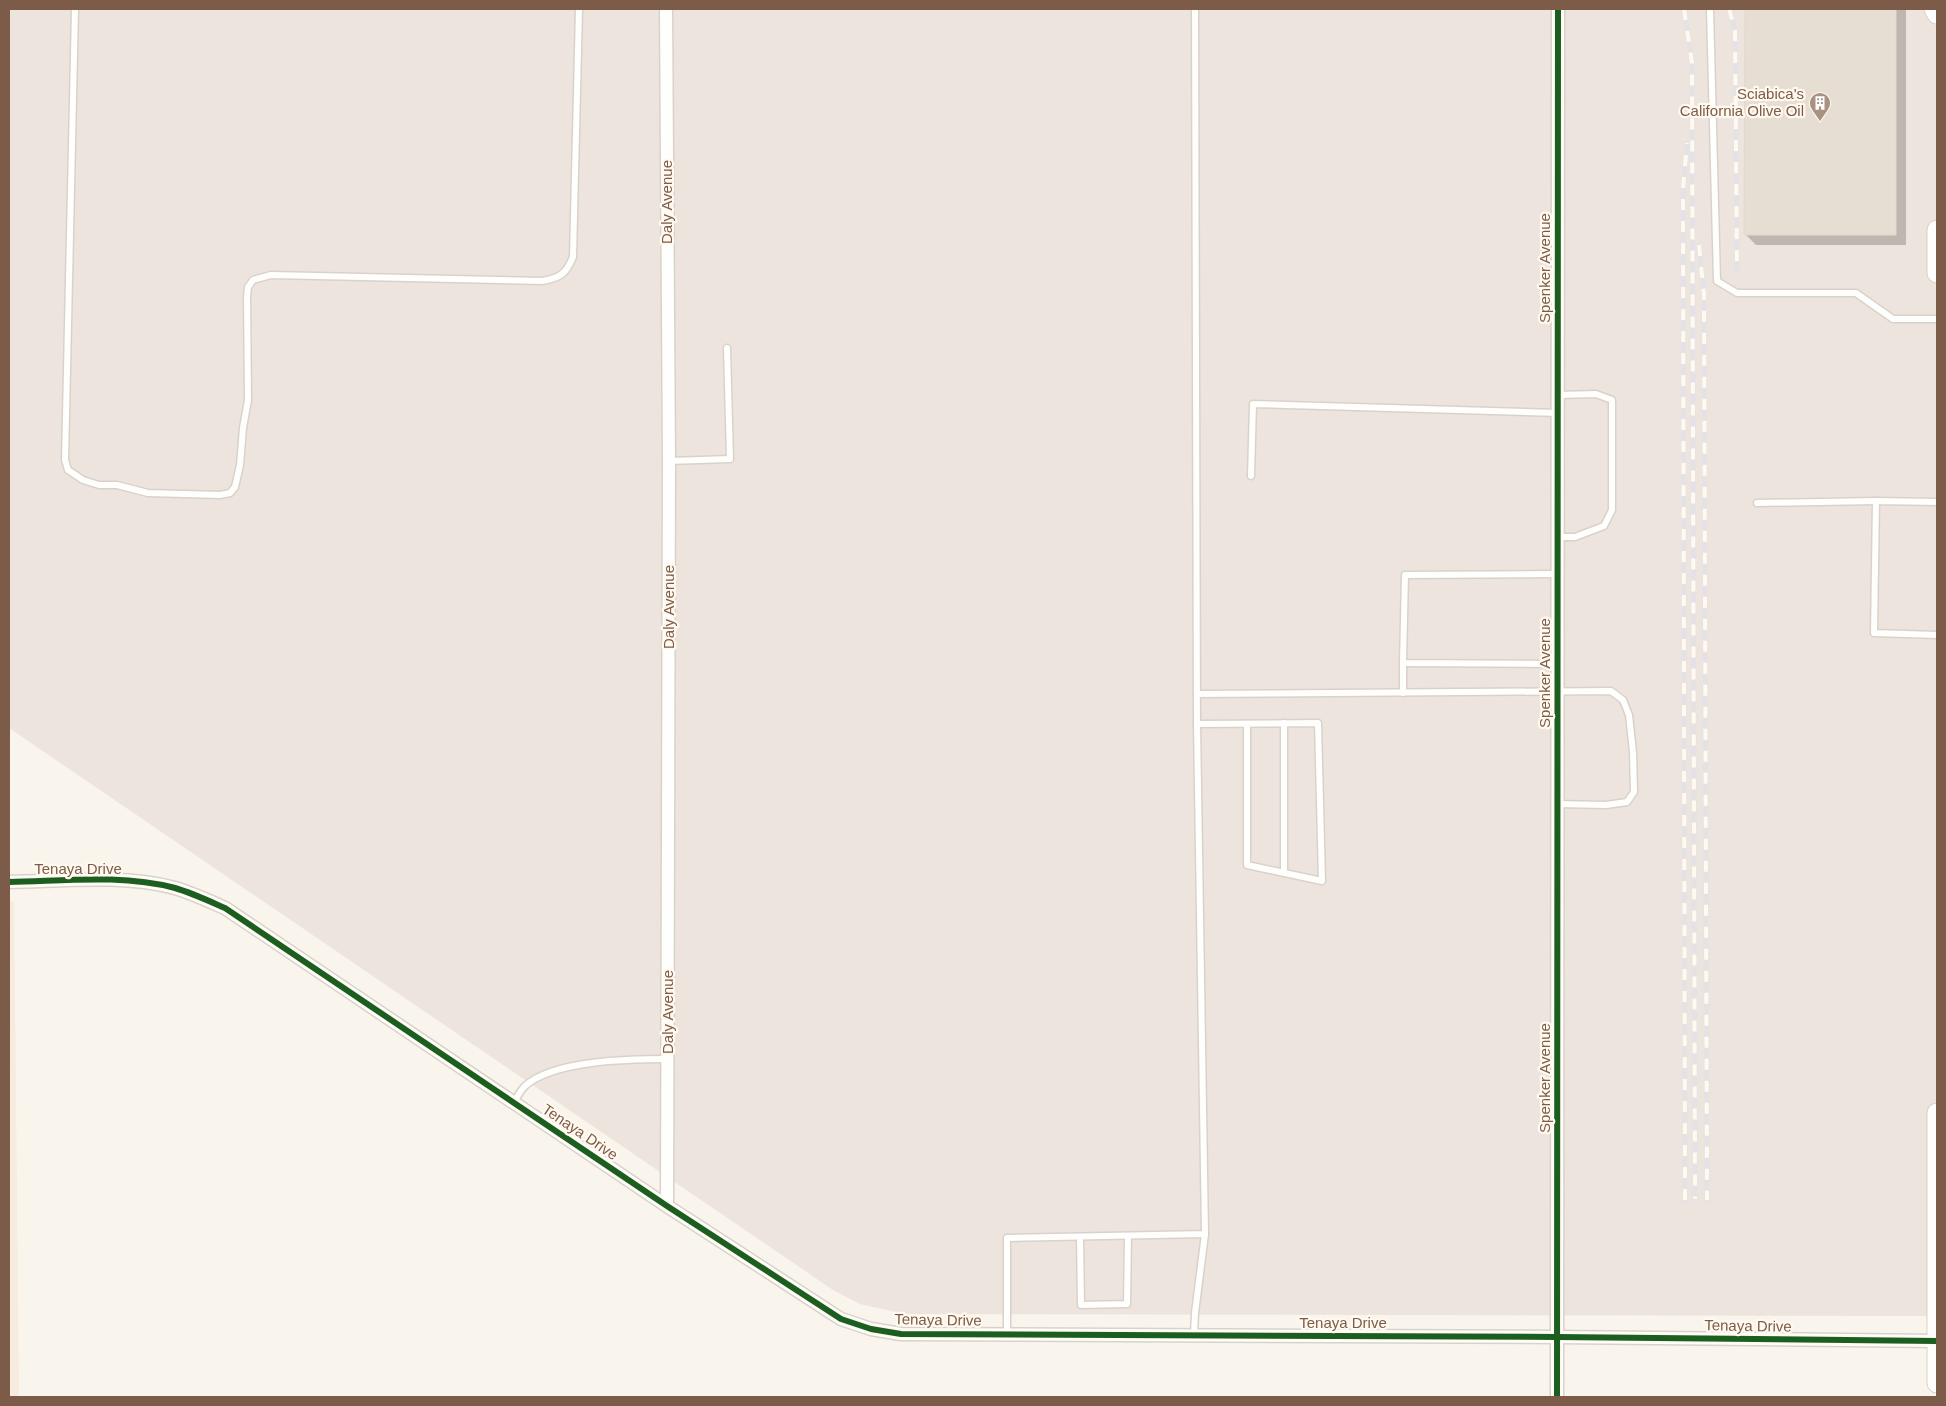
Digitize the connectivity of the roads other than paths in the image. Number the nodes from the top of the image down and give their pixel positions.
1 (75, 9) edge
2 (579, 9) edge
3 (666, 9) edge
4 (1195, 9) edge
5 (1558, 9) edge
6 (1710, 9) edge
7 (1934, 9) edge
8 (1937, 14) edge
9 (1937, 230) edge
10 (1937, 273) edge
11 (1937, 319) edge
12 (727, 348) dead end
13 (1558, 395) junction
14 (1558, 413) junction
15 (669, 461) junction
16 (1252, 476) dead end
17 (1876, 501) junction
18 (1937, 502) edge
19 (1757, 503) dead end
20 (1558, 536) junction
21 (1558, 574) junction
22 (1937, 635) edge
23 (1404, 663) junction
24 (1558, 664) junction
25 (1403, 693) junction
26 (1558, 693) junction
27 (1197, 694) junction
28 (1284, 723) junction
29 (1197, 724) junction
30 (1247, 724) junction
31 (1557, 804) junction
32 (1284, 873) junction
33 (9, 882) edge
34 (668, 1059) junction
35 (514, 1102) junction
36 (1937, 1114) edge
37 (1937, 1123) edge
38 (667, 1206) junction
39 (1205, 1234) junction
40 (1128, 1236) junction
41 (1080, 1237) junction
42 (1007, 1334) junction
43 (1194, 1335) junction
44 (1557, 1337) junction
45 (1937, 1340) edge
46 (1937, 1383) edge
47 (1557, 1397) edge

1 - 2 lane
3 - 15 street, Daly Avenue
4 - 27 lane
5 - 13 street, Spenker Avenue
6 - 11 lane
7 - 8 main road
9 - 10 main road
12 - 15 lane
13 - 14 street, Spenker Avenue
13 - 20 lane
14 - 16 lane
14 - 20 street, Spenker Avenue
15 - 34 street, Daly Avenue
17 - 18 lane
17 - 19 lane
17 - 22 lane
20 - 21 street, Spenker Avenue
21 - 23 lane
21 - 24 street, Spenker Avenue
23 - 24 lane
23 - 25 lane
24 - 26 street, Spenker Avenue
25 - 26 lane
25 - 27 lane
26 - 31 street, Spenker Avenue
26 - 31 lane
27 - 29 lane
28 - 30 lane
28 - 32 lane
28 - 32 lane
29 - 30 lane
29 - 39 lane
30 - 32 lane
31 - 44 street, Spenker Avenue
33 - 35 street, Tenaya Drive
34 - 35 lane
34 - 38 street, Daly Avenue
35 - 38 street, Tenaya Drive
36 - 37 main road
37 - 45 main road
38 - 42 street, Tenaya Drive
39 - 40 lane
39 - 43 lane
40 - 41 lane
40 - 41 lane
41 - 42 lane
42 - 43 street, Tenaya Drive
43 - 44 street, Tenaya Drive
44 - 45 street, Tenaya Drive
44 - 47 street, Spenker Avenue
45 - 46 main road

